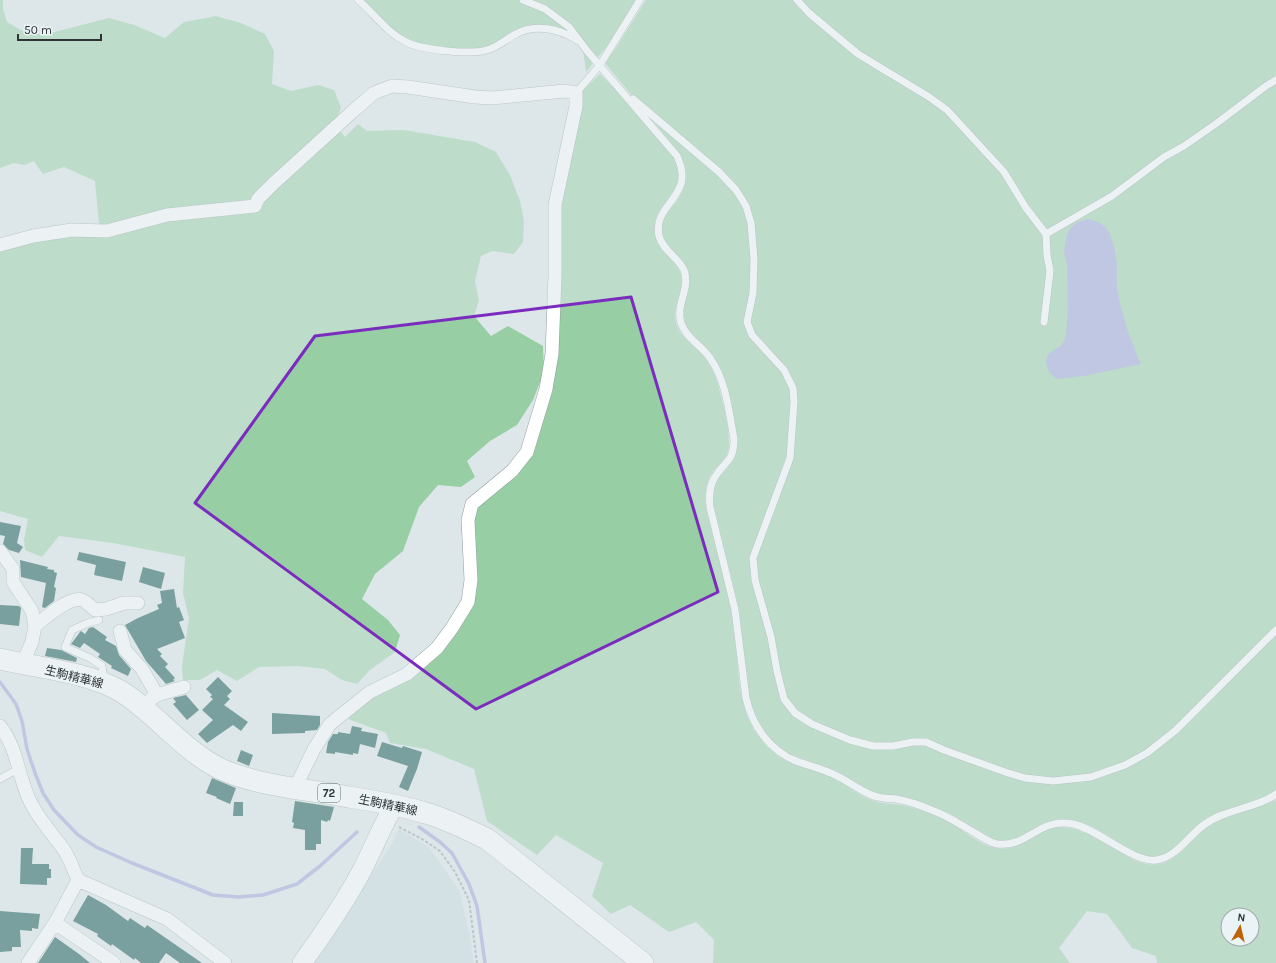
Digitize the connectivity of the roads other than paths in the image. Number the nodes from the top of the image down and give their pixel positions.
1 (358, 0) edge
2 (523, 0) edge
3 (640, 0) edge
4 (797, 0) edge
5 (580, 42) junction
6 (600, 65) junction
7 (1276, 80) edge
8 (617, 84) junction
9 (576, 93) junction
10 (1046, 234) junction
11 (0, 245) edge
12 (1044, 322) dead end
13 (0, 551) edge
14 (138, 603) dead end
15 (99, 620) dead end
16 (35, 626) junction
17 (120, 630) dead end
18 (1276, 630) edge
19 (0, 659) edge
20 (22, 664) junction
21 (104, 683) junction
22 (184, 687) dead end
23 (149, 700) junction
24 (0, 726) edge
25 (18, 769) junction
26 (0, 779) edge
27 (295, 788) junction
28 (1276, 794) edge
29 (394, 806) junction
30 (78, 880) junction
31 (55, 923) junction
32 (28, 963) edge
33 (114, 963) edge
34 (225, 963) edge
35 (302, 963) edge
36 (643, 963) edge

1 - 5 lane
2 - 5 lane
3 - 6 lane
4 - 10 lane
5 - 6 lane
6 - 8 lane
6 - 9 lane
7 - 10 lane
8 - 18 lane
8 - 28 lane
9 - 11 street
9 - 27 street
10 - 12 lane
13 - 16 street
14 - 16 street
15 - 21 lane
16 - 20 street
17 - 23 street
19 - 20 main road, 生駒精華線 / 72
20 - 21 main road, 生駒精華線 / 72
21 - 23 main road, 生駒精華線 / 72
22 - 23 street
23 - 27 main road, 生駒精華線 / 72
24 - 25 street
25 - 26 lane
25 - 30 street
27 - 29 main road, 生駒精華線 / 72
29 - 35 street
29 - 36 main road, 生駒精華線 / 72
30 - 31 street
30 - 34 street
31 - 32 street
31 - 33 street

